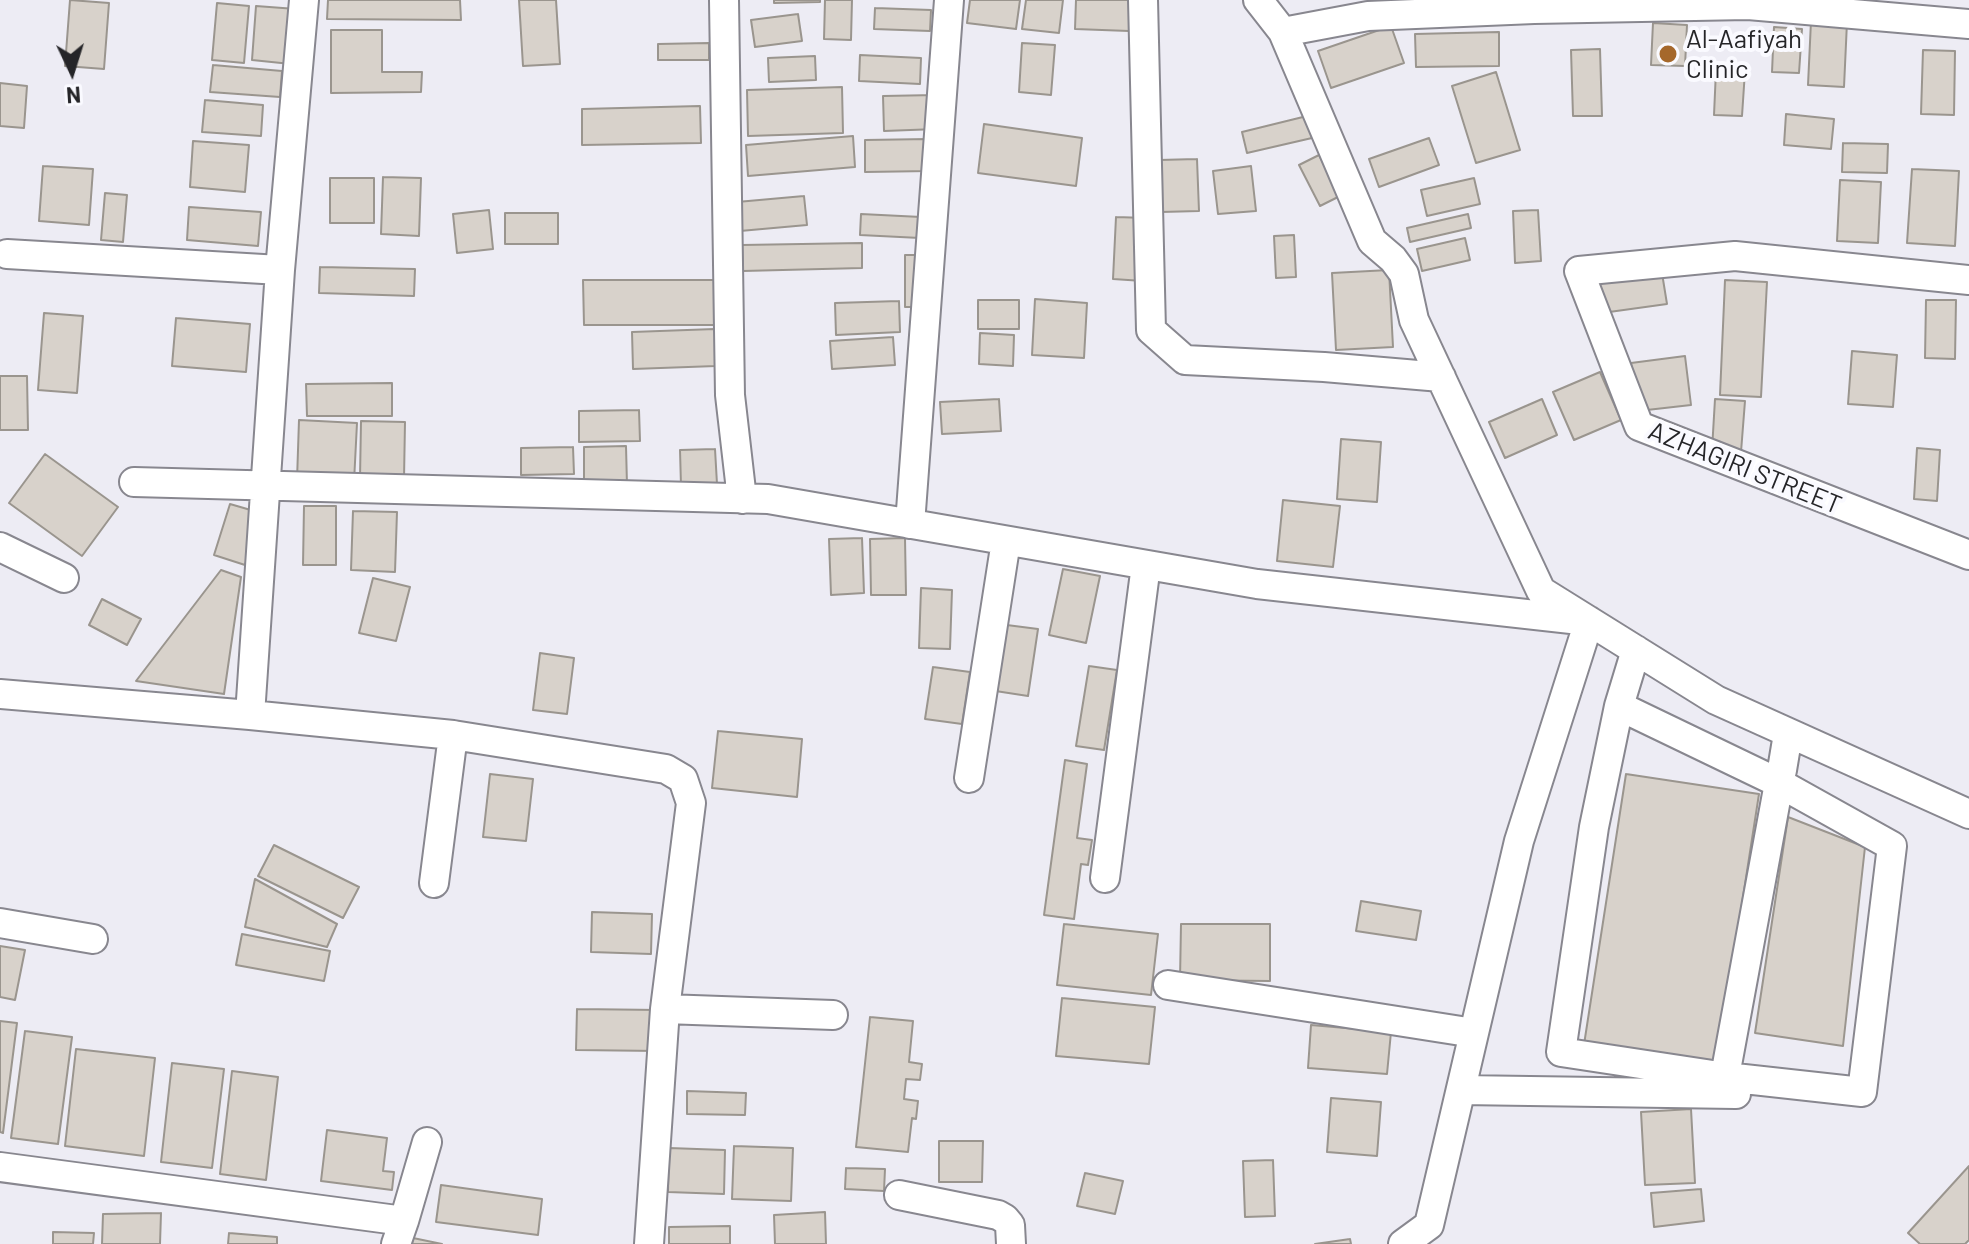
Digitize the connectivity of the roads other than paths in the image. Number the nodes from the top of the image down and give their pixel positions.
1 (304, 0) edge
2 (724, 0) edge
3 (949, 0) edge
4 (1143, 0) edge
5 (1258, 0) edge
6 (1969, 24) edge
7 (1283, 32) junction
8 (7, 254) dead end
9 (280, 270) junction
10 (1969, 280) edge
11 (1441, 377) junction
12 (134, 482) dead end
13 (264, 486) junction
14 (742, 499) junction
15 (910, 524) junction
16 (1006, 541) junction
17 (0, 547) edge
18 (1969, 555) edge
19 (1146, 565) junction
20 (64, 578) dead end
21 (1589, 621) junction
22 (1636, 650) junction
23 (0, 694) edge
24 (1619, 706) junction
25 (250, 715) junction
26 (1788, 734) junction
27 (453, 735) junction
28 (969, 778) dead end
29 (1779, 783) junction
30 (1969, 814) edge
31 (1105, 878) dead end
32 (434, 883) dead end
33 (0, 923) edge
34 (93, 939) dead end
35 (1168, 985) dead end
36 (665, 1009) junction
37 (833, 1015) dead end
38 (1474, 1033) junction
39 (1731, 1086) junction
40 (1461, 1090) junction
41 (427, 1142) dead end
42 (0, 1167) edge
43 (899, 1195) dead end
44 (400, 1233) edge
45 (1436, 1235) edge
46 (649, 1244) edge
47 (1011, 1244) edge
48 (1403, 1244) edge

1 - 9 street
2 - 14 street
3 - 15 street
4 - 11 street
5 - 7 street
6 - 7 street
7 - 11 street
8 - 9 street
9 - 13 street
10 - 18 street, AZHAGIRI STREET
11 - 21 street
12 - 13 street
13 - 14 street
13 - 25 street
14 - 15 street
15 - 16 street
16 - 19 street
16 - 28 street
17 - 20 street
19 - 21 street
19 - 31 street
21 - 22 street
21 - 38 street
22 - 24 street
22 - 26 street
23 - 25 street
24 - 29 street
24 - 39 street
25 - 27 street
26 - 29 street
26 - 30 street
27 - 32 street
27 - 36 street
29 - 39 street
29 - 39 street
33 - 34 street
35 - 38 street
36 - 37 street
36 - 46 street
38 - 40 street
39 - 40 street
40 - 45 street
41 - 44 street
42 - 44 street
43 - 47 street
45 - 48 street

